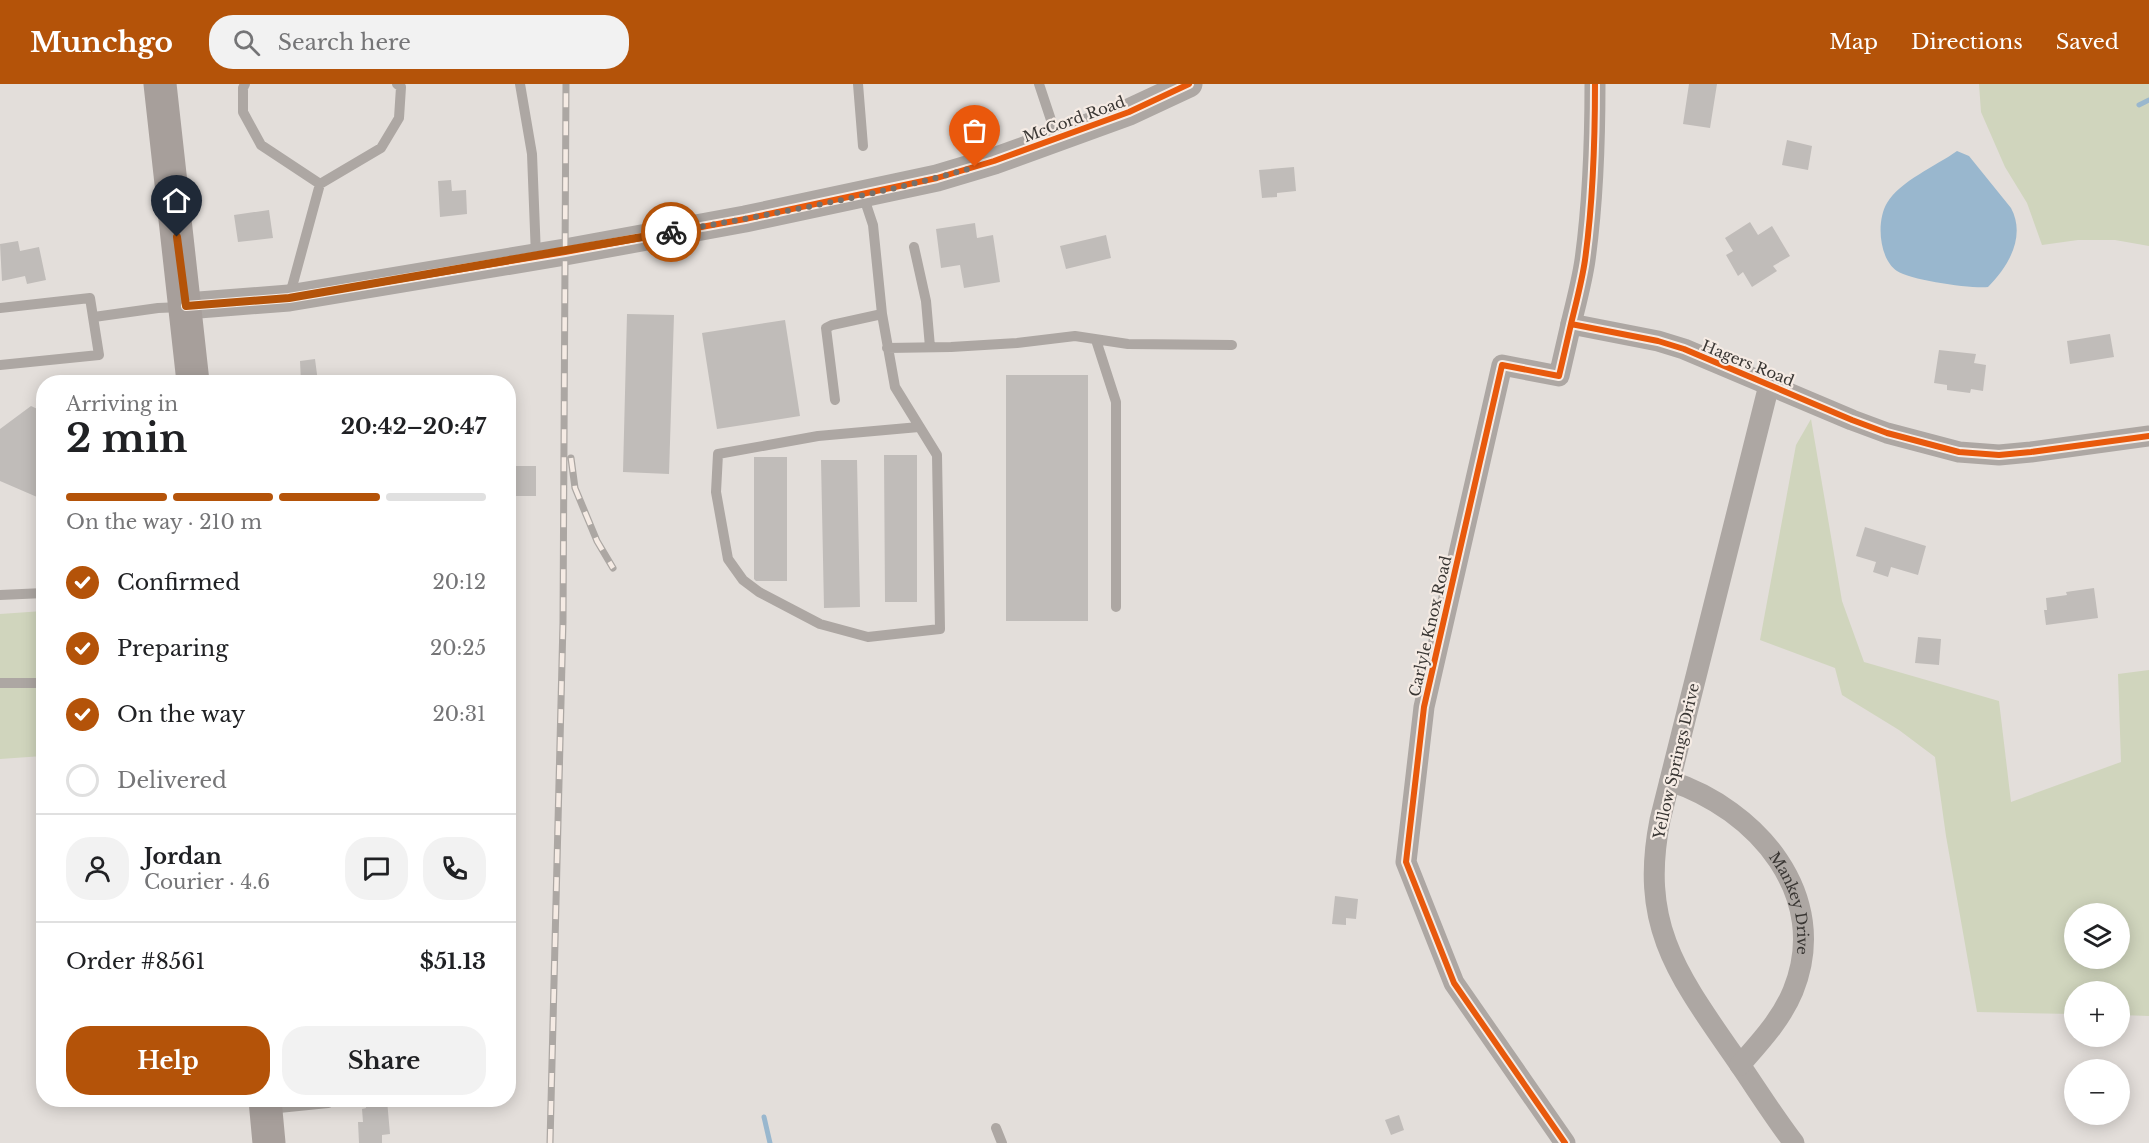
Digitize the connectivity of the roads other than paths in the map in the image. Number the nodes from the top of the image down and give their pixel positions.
1 (160, 84) edge
2 (245, 84) edge
3 (397, 84) edge
4 (520, 84) edge
5 (858, 84) edge
6 (1039, 84) edge
7 (1189, 84) edge
8 (1595, 84) edge
9 (1057, 138) junction
10 (863, 146) dead end
11 (320, 184) junction
12 (863, 194) junction
13 (914, 247) dead end
14 (536, 256) junction
15 (289, 298) junction
16 (186, 306) junction
17 (0, 308) edge
18 (882, 314) junction
19 (94, 317) junction
20 (1571, 324) junction
21 (1096, 340) junction
22 (1232, 345) dead end
23 (930, 347) junction
24 (887, 348) junction
25 (0, 365) edge
26 (192, 375) edge
27 (1769, 385) junction
28 (835, 400) dead end
29 (919, 427) junction
30 (2149, 436) edge
31 (36, 594) edge
32 (0, 596) edge
33 (1116, 608) dead end
34 (0, 683) edge
35 (36, 683) edge
36 (1670, 781) junction
37 (1740, 1065) junction
38 (265, 1107) edge
39 (996, 1128) dead end
40 (269, 1143) edge
41 (1002, 1143) edge
42 (1565, 1143) edge
43 (1794, 1143) edge

1 - 16 main road
2 - 11 lane
3 - 11 lane
4 - 14 lane
5 - 10 lane
6 - 9 lane
7 - 9 street, McCord Road
8 - 20 street
9 - 12 street, McCord Road
11 - 15 lane
12 - 14 street, McCord Road
12 - 18 lane
13 - 23 lane
14 - 15 street, McCord Road
15 - 16 street, McCord Road
16 - 19 lane
16 - 26 main road
17 - 19 lane
18 - 24 lane
18 - 28 lane
19 - 25 lane
20 - 27 street, Hagers Road
20 - 42 street, Carlyle Knox Road
21 - 22 lane
21 - 23 lane
21 - 33 lane
23 - 24 lane
24 - 29 lane
27 - 30 street, Hagers Road
27 - 36 street, Yellow Springs Drive
29 - 29 lane
31 - 32 lane
34 - 35 lane
36 - 37 street, Yellow Springs Drive
36 - 37 street, Mankey Drive
37 - 43 street, Yellow Springs Drive
38 - 40 main road
39 - 41 lane

